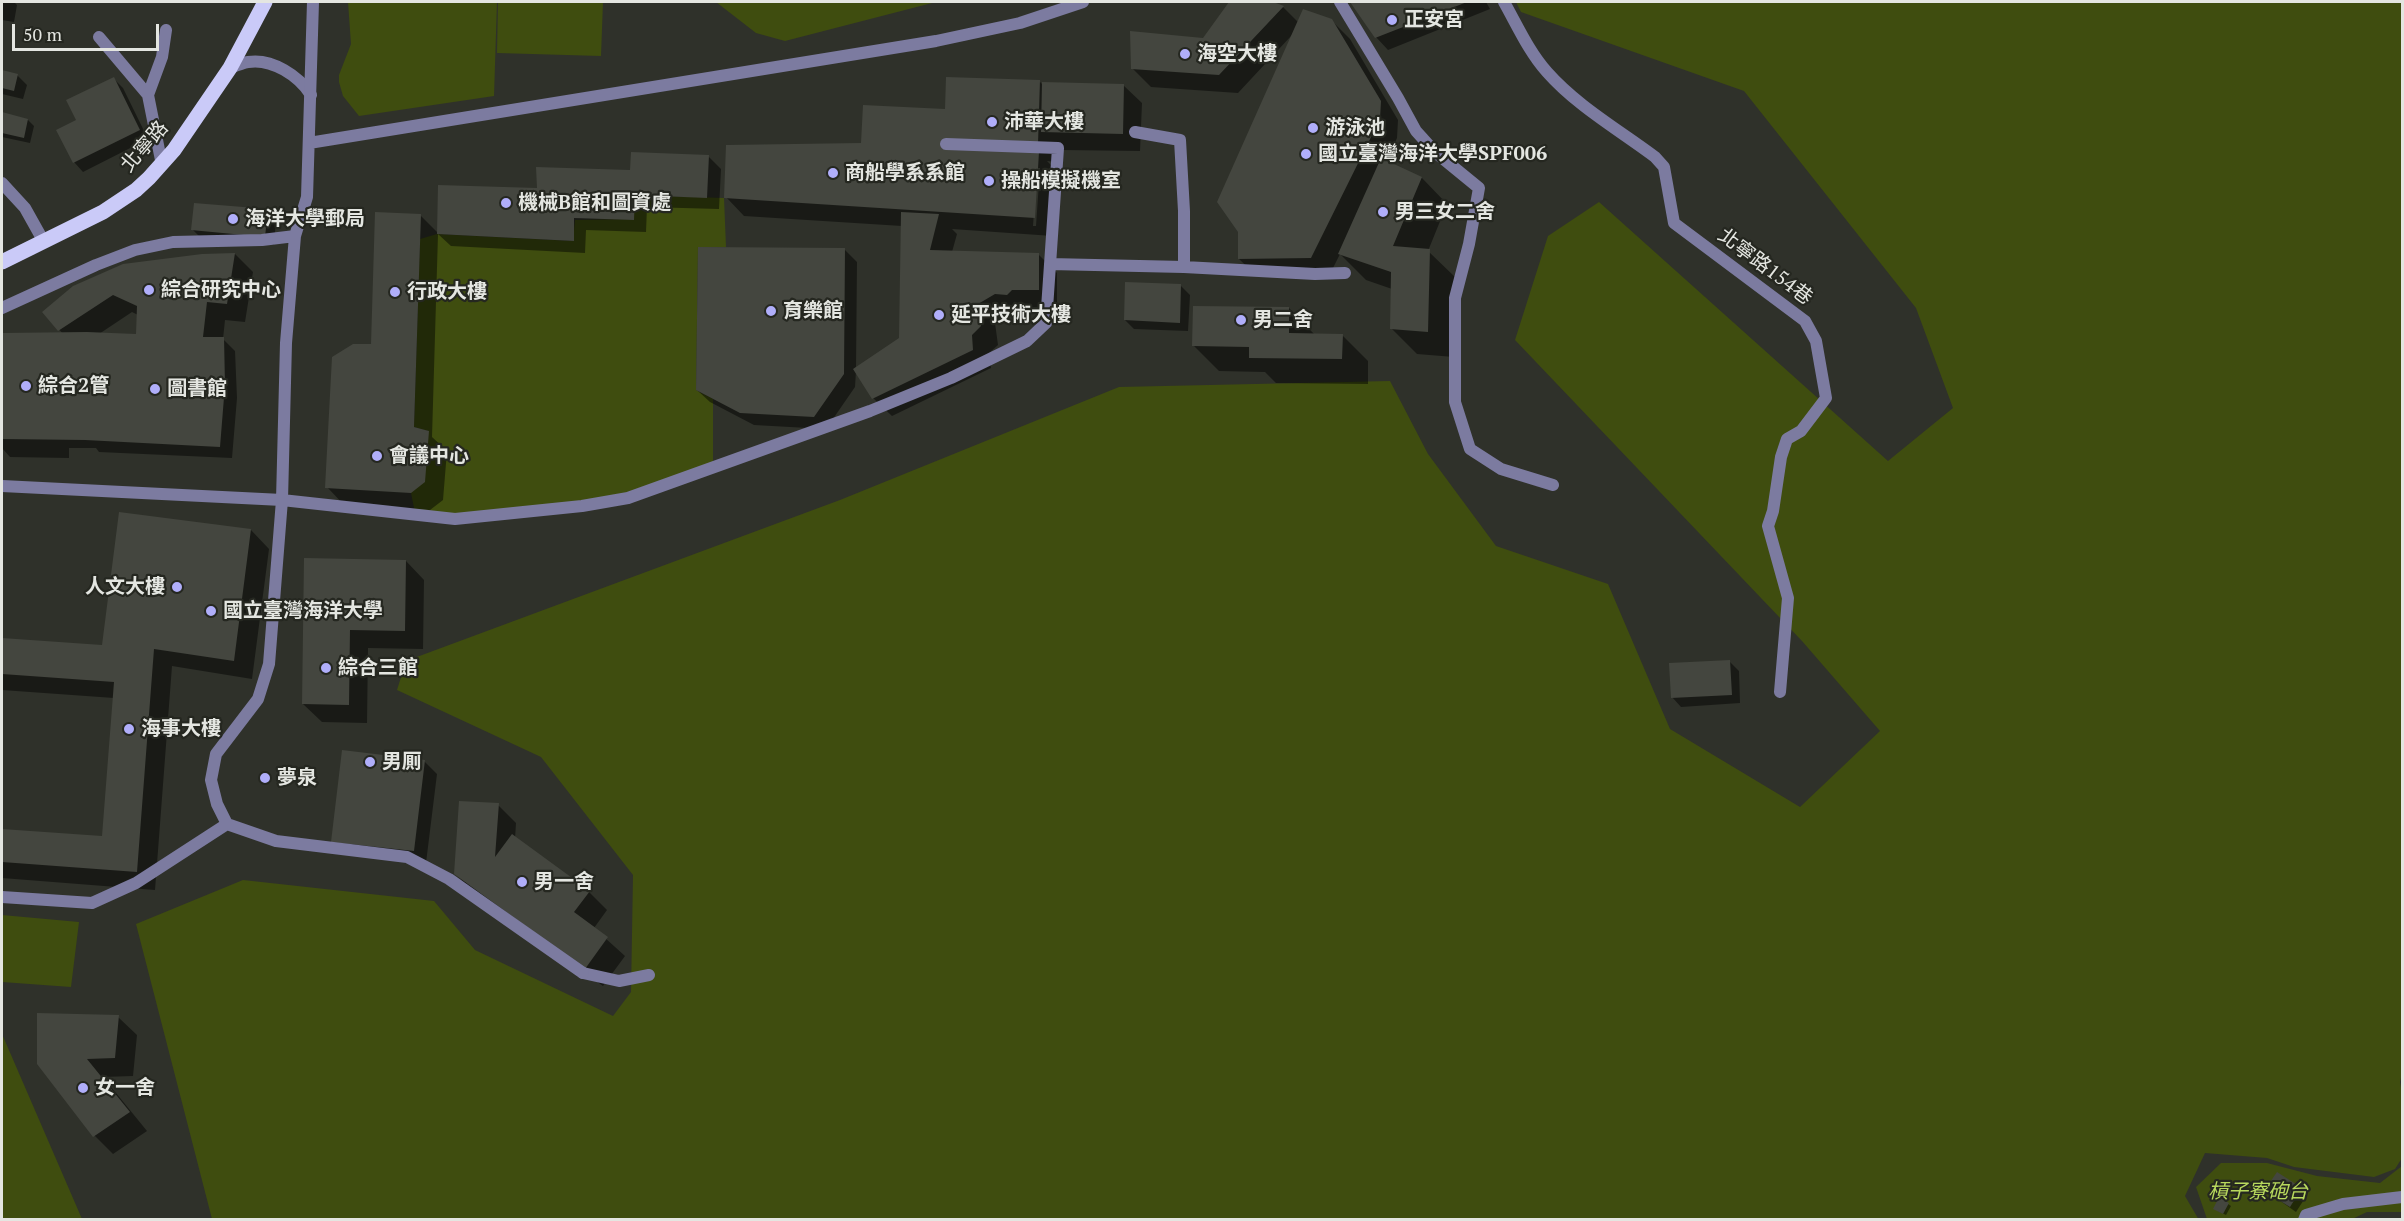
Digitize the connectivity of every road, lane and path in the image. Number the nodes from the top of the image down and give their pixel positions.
1 (265, 2) edge
2 (313, 2) edge
3 (1083, 2) edge
4 (1340, 2) edge
5 (1504, 2) edge
6 (166, 30) dead end
7 (99, 37) dead end
8 (230, 68) junction
9 (148, 95) junction
10 (311, 95) junction
11 (1135, 132) dead end
12 (309, 143) junction
13 (946, 144) dead end
14 (162, 165) junction
15 (2, 183) edge
16 (295, 236) junction
17 (44, 242) junction
18 (2, 262) edge
19 (1050, 264) junction
20 (1184, 267) junction
21 (1345, 273) dead end
22 (2, 308) edge
23 (1553, 485) dead end
24 (2, 486) edge
25 (282, 500) junction
26 (1780, 692) dead end
27 (227, 824) junction
28 (2, 897) edge
29 (649, 975) dead end
30 (2403, 1197) edge
31 (2304, 1220) edge

1 - 8 main road, 北寧路
2 - 10 street
3 - 12 street
4 - 23 street
5 - 26 street, 北寧路154巷
6 - 9 street
7 - 9 street
8 - 10 street
8 - 14 main road, 北寧路
9 - 14 street
10 - 12 street
11 - 20 street
12 - 16 street
13 - 19 street
14 - 17 main road, 北寧路
15 - 17 street
16 - 22 street
16 - 25 street
17 - 18 main road, 北寧路
19 - 20 street
19 - 25 street
20 - 21 street
24 - 25 street
25 - 27 street
27 - 28 street
27 - 29 street
30 - 31 street

